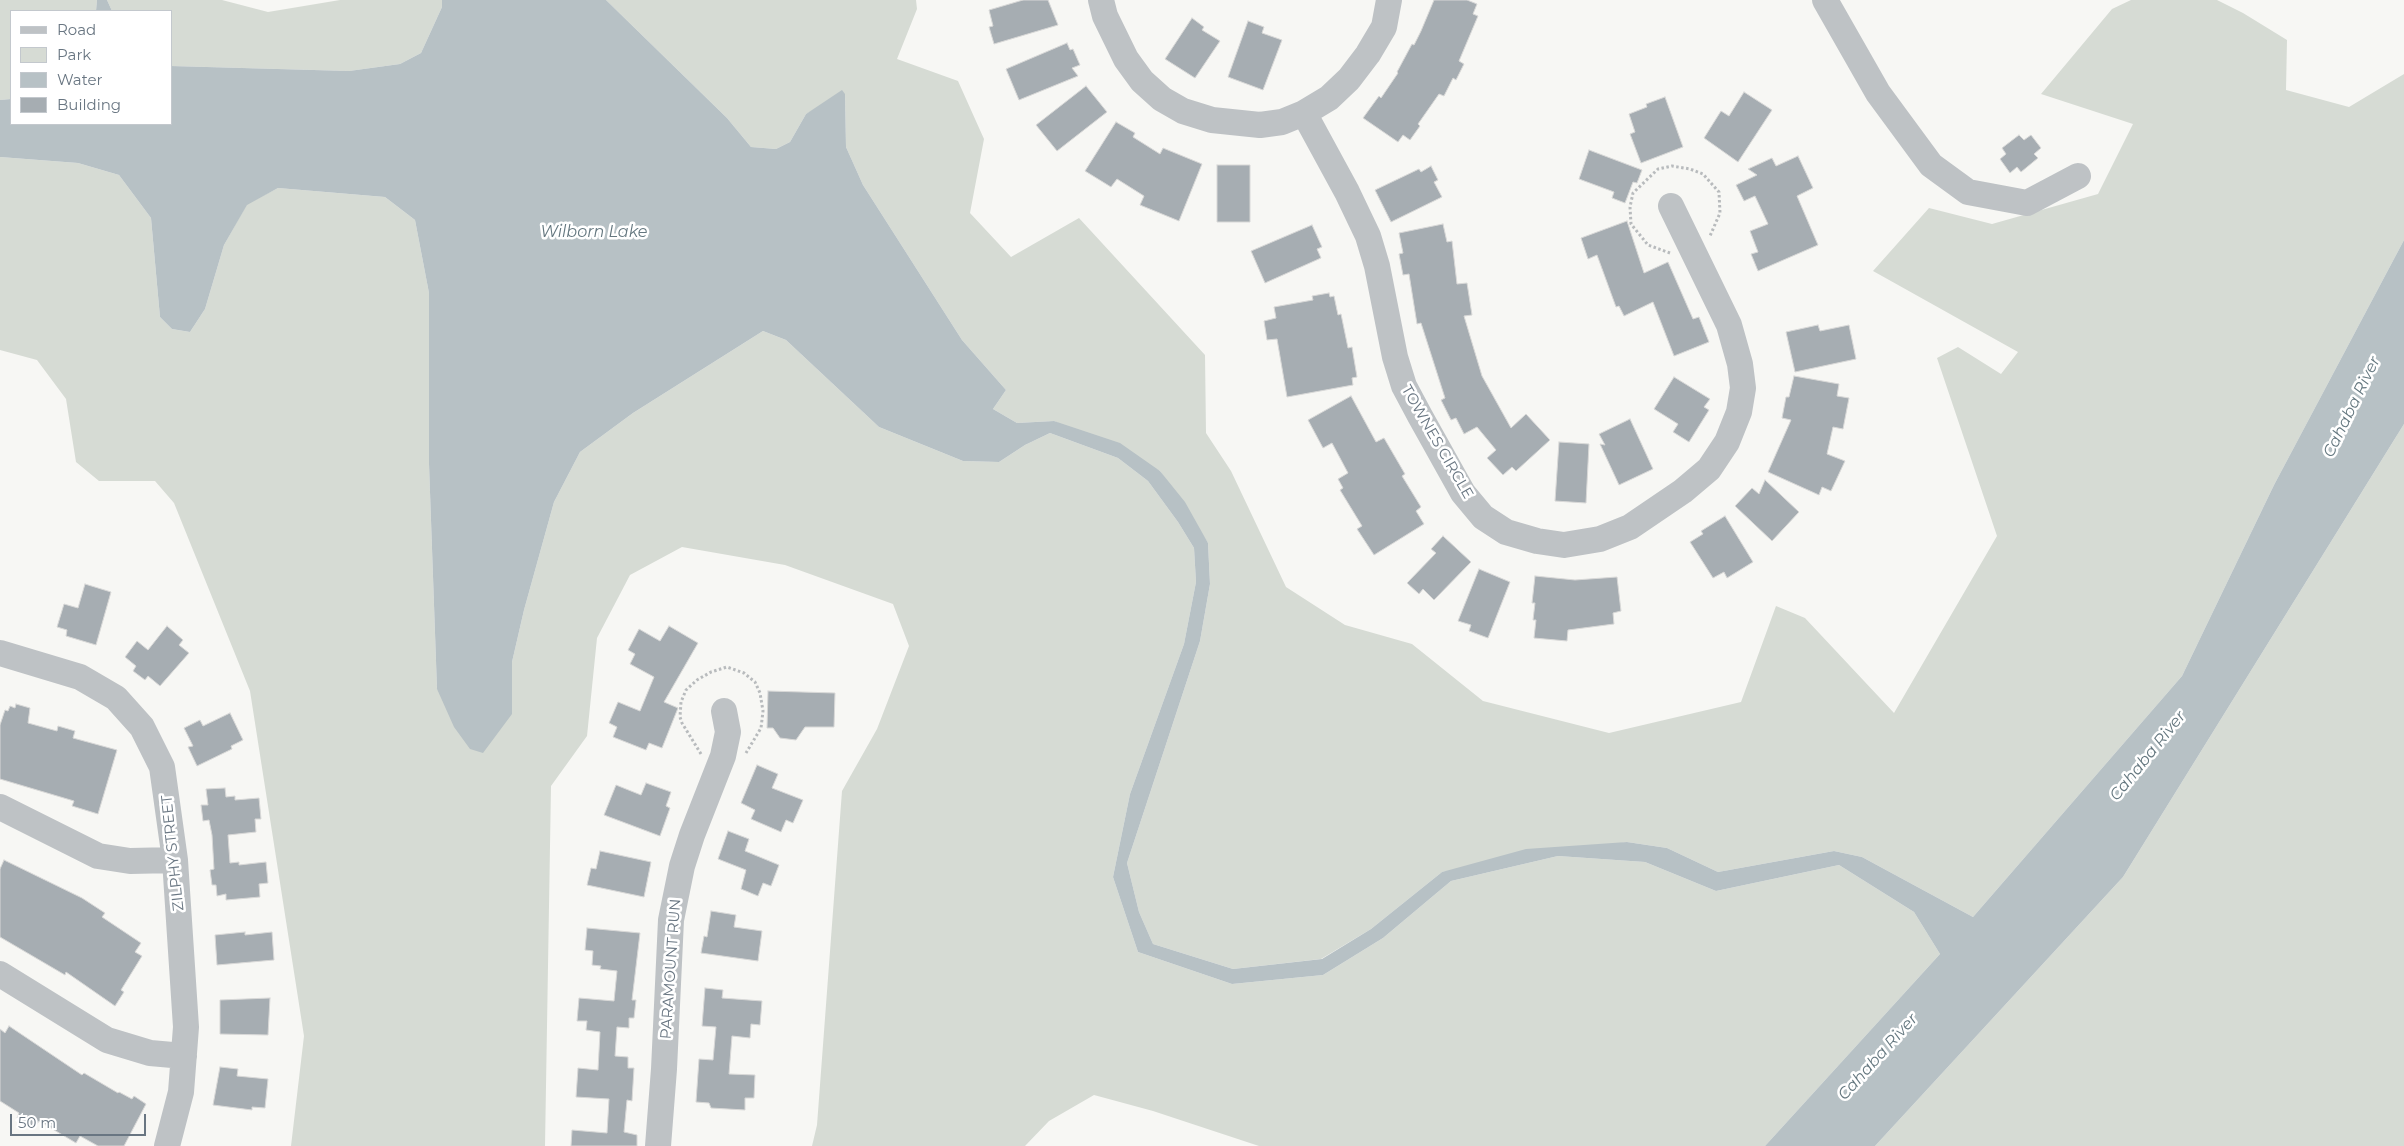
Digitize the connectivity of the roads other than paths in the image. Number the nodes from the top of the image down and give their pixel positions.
1 (1101, 0) edge
2 (1390, 0) edge
3 (1825, 0) edge
4 (1304, 113) junction
5 (2078, 176) dead end
6 (1671, 206) dead end
7 (0, 653) edge
8 (724, 711) dead end
9 (0, 807) edge
10 (175, 860) junction
11 (0, 974) edge
12 (184, 1056) junction
13 (167, 1146) edge
14 (658, 1146) edge

1 - 4 street
2 - 4 street
3 - 5 street
4 - 6 street, TOWNES CIRCLE
7 - 10 street, ZILPHY STREET
8 - 14 street, PARAMOUNT RUN
9 - 10 street
10 - 12 street, ZILPHY STREET
11 - 12 street
12 - 13 street, ZILPHY STREET

